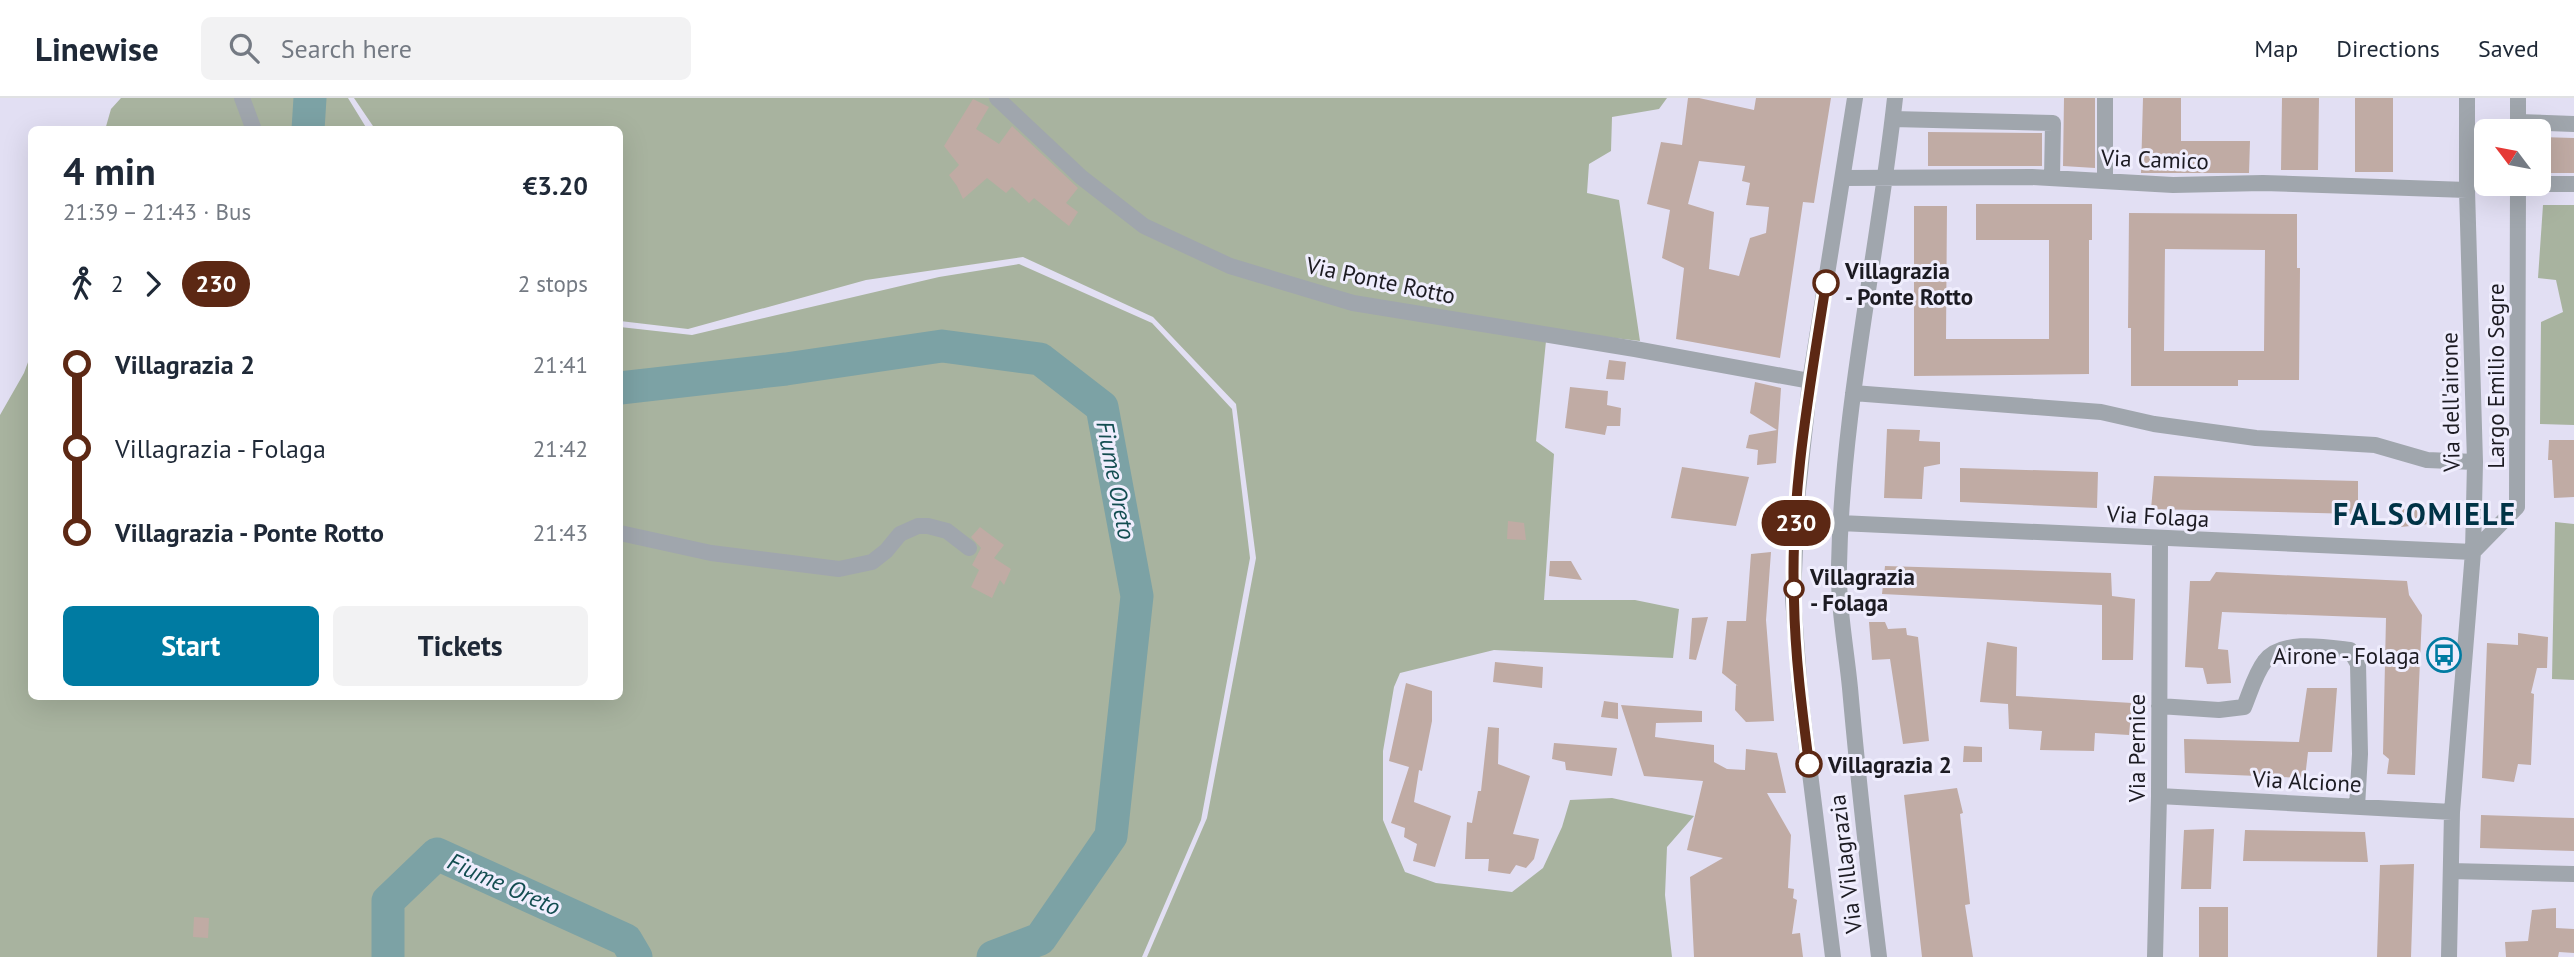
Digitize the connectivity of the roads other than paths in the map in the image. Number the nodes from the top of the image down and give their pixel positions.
1 (242, 98) edge
2 (998, 98) edge
3 (1855, 98) edge
4 (1895, 98) edge
5 (2105, 98) edge
6 (2468, 98) edge
7 (2518, 98) edge
8 (1893, 119) junction
9 (2518, 119) edge
10 (2574, 124) edge
11 (2552, 125) edge
12 (252, 126) edge
13 (1843, 178) junction
14 (2052, 178) junction
15 (1886, 180) junction
16 (2105, 181) junction
17 (2552, 184) edge
18 (2574, 184) edge
19 (2467, 190) junction
20 (2518, 196) edge
21 (1810, 381) junction
22 (1853, 393) junction
23 (2475, 462) junction
24 (1840, 523) junction
25 (623, 534) edge
26 (2160, 539) junction
27 (969, 548) dead end
28 (2473, 552) junction
29 (2159, 706) junction
30 (2159, 796) junction
31 (2357, 807) junction
32 (2452, 812) junction
33 (2451, 871) junction
34 (2574, 874) edge
35 (1833, 957) edge
36 (1879, 957) edge
37 (2155, 957) edge
38 (2449, 957) edge

1 - 12 street
2 - 21 street, Via Ponte Rotto
3 - 13 street, Via Villagrazia
4 - 8 street, Via Villagrazia
5 - 16 street
6 - 19 street, Via dell'airone
7 - 9 street
8 - 14 street
8 - 15 street, Via Villagrazia
10 - 11 street
13 - 15 street, Via Camico
13 - 21 street, Via Villagrazia
14 - 15 street, Via Camico
14 - 16 street, Via Camico
15 - 22 street, Via Villagrazia
16 - 19 street, Via Camico
17 - 18 street
19 - 23 street, Via dell'airone
20 - 28 street, Largo Emilio Segre
21 - 35 street, Via Villagrazia
22 - 23 street
22 - 24 street, Via Villagrazia
23 - 28 street, Via dell'airone
24 - 26 street, Via Folaga
24 - 36 street, Via Villagrazia
25 - 27 street
26 - 28 street, Via Folaga
26 - 29 street, Via Pernice
28 - 32 street, Via dell'airone
29 - 30 street, Via Pernice
29 - 31 street
30 - 31 street, Via Alcione
30 - 37 street, Via Pernice
31 - 32 street, Via Alcione
32 - 33 street, Via dell'airone
33 - 34 street
33 - 38 street, Via dell'airone

